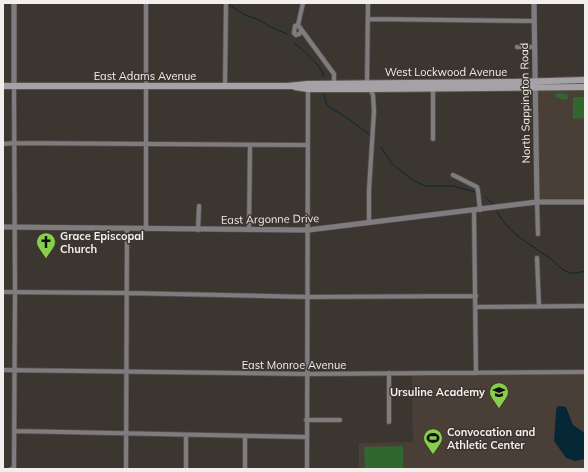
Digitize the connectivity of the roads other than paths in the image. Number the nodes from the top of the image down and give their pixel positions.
1 (14, 3) edge
2 (146, 3) edge
3 (226, 3) edge
4 (303, 3) edge
5 (368, 3) edge
6 (534, 3) edge
7 (368, 19) junction
8 (534, 21) junction
9 (298, 25) junction
10 (302, 31) junction
11 (517, 47) dead end
12 (534, 47) junction
13 (585, 80) edge
14 (433, 82) junction
15 (334, 83) junction
16 (367, 83) junction
17 (534, 84) junction
18 (3, 86) edge
19 (14, 86) junction
20 (147, 86) junction
21 (225, 86) junction
22 (308, 86) junction
23 (585, 87) edge
24 (371, 89) junction
25 (433, 89) junction
26 (433, 140) dead end
27 (14, 143) junction
28 (3, 144) edge
29 (147, 144) junction
30 (250, 145) junction
31 (308, 145) junction
32 (453, 175) dead end
33 (537, 202) junction
34 (585, 202) edge
35 (199, 206) dead end
36 (477, 210) junction
37 (369, 222) junction
38 (3, 227) edge
39 (14, 227) junction
40 (127, 228) junction
41 (146, 228) junction
42 (198, 230) junction
43 (249, 230) junction
44 (308, 230) junction
45 (538, 234) dead end
46 (537, 258) dead end
47 (3, 292) edge
48 (15, 292) junction
49 (126, 293) junction
50 (476, 296) junction
51 (307, 297) junction
52 (539, 306) junction
53 (585, 306) edge
54 (476, 307) junction
55 (3, 370) edge
56 (14, 370) junction
57 (126, 372) junction
58 (585, 372) edge
59 (389, 373) junction
60 (476, 373) junction
61 (306, 374) junction
62 (306, 420) junction
63 (340, 420) dead end
64 (389, 422) dead end
65 (14, 431) junction
66 (126, 434) junction
67 (186, 435) junction
68 (245, 436) junction
69 (307, 436) junction
70 (12, 468) edge
71 (126, 469) edge
72 (186, 469) edge
73 (244, 469) edge
74 (307, 469) edge

1 - 19 street
2 - 20 street
3 - 21 street
4 - 9 street
5 - 7 street
6 - 8 street, North Sappington Road
7 - 8 street
7 - 16 street
8 - 12 street, North Sappington Road
9 - 10 street
9 - 10 street
10 - 15 street
11 - 12 street
12 - 17 street, North Sappington Road
13 - 17 main road, West Lockwood Avenue
14 - 16 main road, West Lockwood Avenue
14 - 17 main road, West Lockwood Avenue
14 - 25 street
15 - 16 main road, West Lockwood Avenue
15 - 22 main road, West Lockwood Avenue
16 - 24 street
17 - 23 main road, West Lockwood Avenue
17 - 25 main road, West Lockwood Avenue
17 - 33 street, North Sappington Road
18 - 19 main road, East Adams Avenue
19 - 20 main road, East Adams Avenue
19 - 27 street
20 - 21 main road, East Adams Avenue
20 - 29 street
21 - 22 main road, East Adams Avenue
22 - 24 main road, West Lockwood Avenue
22 - 31 street
24 - 25 main road, West Lockwood Avenue
24 - 37 street
25 - 26 street
27 - 28 street
27 - 29 street
27 - 39 street
29 - 30 street
29 - 41 street
30 - 31 street
30 - 43 street
31 - 44 street
32 - 36 street
33 - 34 street, East Argonne Drive
33 - 36 street, East Argonne Drive
33 - 45 street
35 - 42 street
36 - 37 street, East Argonne Drive
36 - 50 street
37 - 44 street, East Argonne Drive
38 - 39 street, East Argonne Drive
39 - 40 street, East Argonne Drive
39 - 48 street
40 - 41 street, East Argonne Drive
40 - 49 street
41 - 42 street, East Argonne Drive
42 - 43 street, East Argonne Drive
43 - 44 street, East Argonne Drive
44 - 51 street
46 - 52 street
47 - 48 street
48 - 49 street
48 - 56 street
49 - 51 street
49 - 57 street
50 - 51 street
50 - 54 street
51 - 61 street
52 - 53 street
52 - 54 street
54 - 60 street
55 - 56 street, East Monroe Avenue
56 - 57 street, East Monroe Avenue
56 - 65 street
57 - 61 street, East Monroe Avenue
57 - 66 street
58 - 60 street, East Monroe Avenue
59 - 60 street, East Monroe Avenue
59 - 61 street, East Monroe Avenue
59 - 64 street
61 - 62 street
62 - 63 street
62 - 69 street
65 - 66 street
65 - 70 street
66 - 67 street
66 - 71 street
67 - 68 street
67 - 72 street
68 - 69 street
68 - 73 street
69 - 74 street

